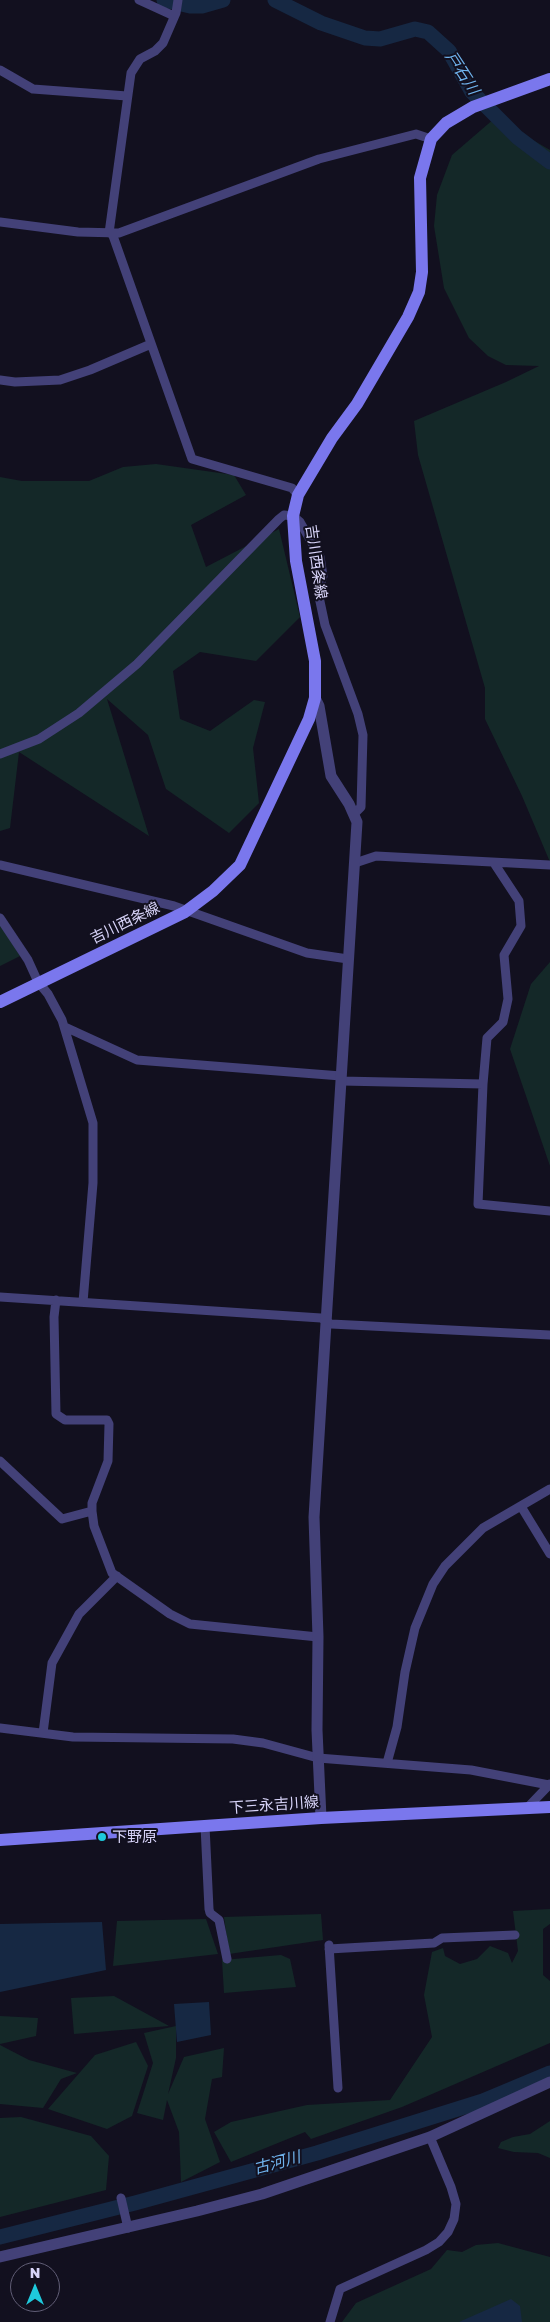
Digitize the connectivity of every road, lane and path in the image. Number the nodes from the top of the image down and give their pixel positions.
1 (139, 0) edge
2 (178, 0) edge
3 (175, 14) junction
4 (0, 70) edge
5 (550, 79) edge
6 (127, 96) junction
7 (431, 139) junction
8 (0, 222) edge
9 (111, 233) junction
10 (151, 344) junction
11 (0, 380) edge
12 (298, 495) junction
13 (293, 516) junction
14 (315, 698) junction
15 (0, 754) edge
16 (354, 814) junction
17 (355, 863) junction
18 (494, 863) junction
19 (0, 865) edge
20 (550, 865) edge
21 (185, 912) junction
22 (0, 918) edge
23 (348, 959) junction
24 (38, 982) junction
25 (0, 1002) edge
26 (64, 1027) junction
27 (341, 1079) junction
28 (483, 1084) junction
29 (550, 1211) edge
30 (0, 1297) edge
31 (56, 1300) junction
32 (83, 1302) junction
33 (326, 1322) junction
34 (550, 1335) edge
35 (0, 1461) edge
36 (550, 1490) edge
37 (522, 1508) junction
38 (92, 1511) junction
39 (550, 1554) edge
40 (116, 1576) junction
41 (318, 1638) junction
42 (0, 1728) edge
43 (43, 1733) junction
44 (318, 1758) junction
45 (387, 1763) junction
46 (549, 1784) edge
47 (550, 1807) edge
48 (528, 1808) junction
49 (321, 1818) junction
50 (205, 1826) junction
51 (0, 1840) edge
52 (515, 1936) dead end
53 (227, 1959) dead end
54 (550, 2082) edge
55 (338, 2088) dead end
56 (430, 2137) junction
57 (121, 2198) dead end
58 (127, 2224) junction
59 (0, 2257) edge
60 (330, 2322) edge

1 - 3 street
2 - 3 street
3 - 6 street
4 - 6 street
5 - 7 main road, 吉川西条線
6 - 9 street
7 - 9 street
7 - 12 main road, 吉川西条線
8 - 9 street
9 - 10 street
10 - 11 street
10 - 12 street
12 - 13 main road, 吉川西条線
13 - 14 main road, 吉川西条線
13 - 15 street
13 - 16 street
14 - 16 street
14 - 21 main road, 吉川西条線
16 - 17 street
17 - 18 street
17 - 23 street
18 - 20 street
18 - 28 street
19 - 21 street
21 - 23 street
21 - 24 main road, 吉川西条線
22 - 24 street
23 - 27 street
24 - 25 main road, 吉川西条線
24 - 26 street
26 - 27 street
26 - 32 street
27 - 28 street
27 - 33 street
28 - 29 street
30 - 31 street
31 - 32 street
31 - 38 street
32 - 33 street
33 - 34 street
33 - 41 street
35 - 38 street
36 - 37 street
37 - 39 street
37 - 45 street
38 - 40 street
40 - 41 street
40 - 43 street
41 - 44 street
42 - 43 street
43 - 44 street
44 - 45 street
44 - 49 street
45 - 46 street
46 - 48 street
47 - 48 main road, 下三永吉川線
48 - 49 main road, 下三永吉川線
49 - 50 main road, 下三永吉川線
50 - 51 main road, 下三永吉川線
50 - 53 street
52 - 55 street
54 - 56 street
56 - 58 street
56 - 60 street
57 - 58 street
58 - 59 street

